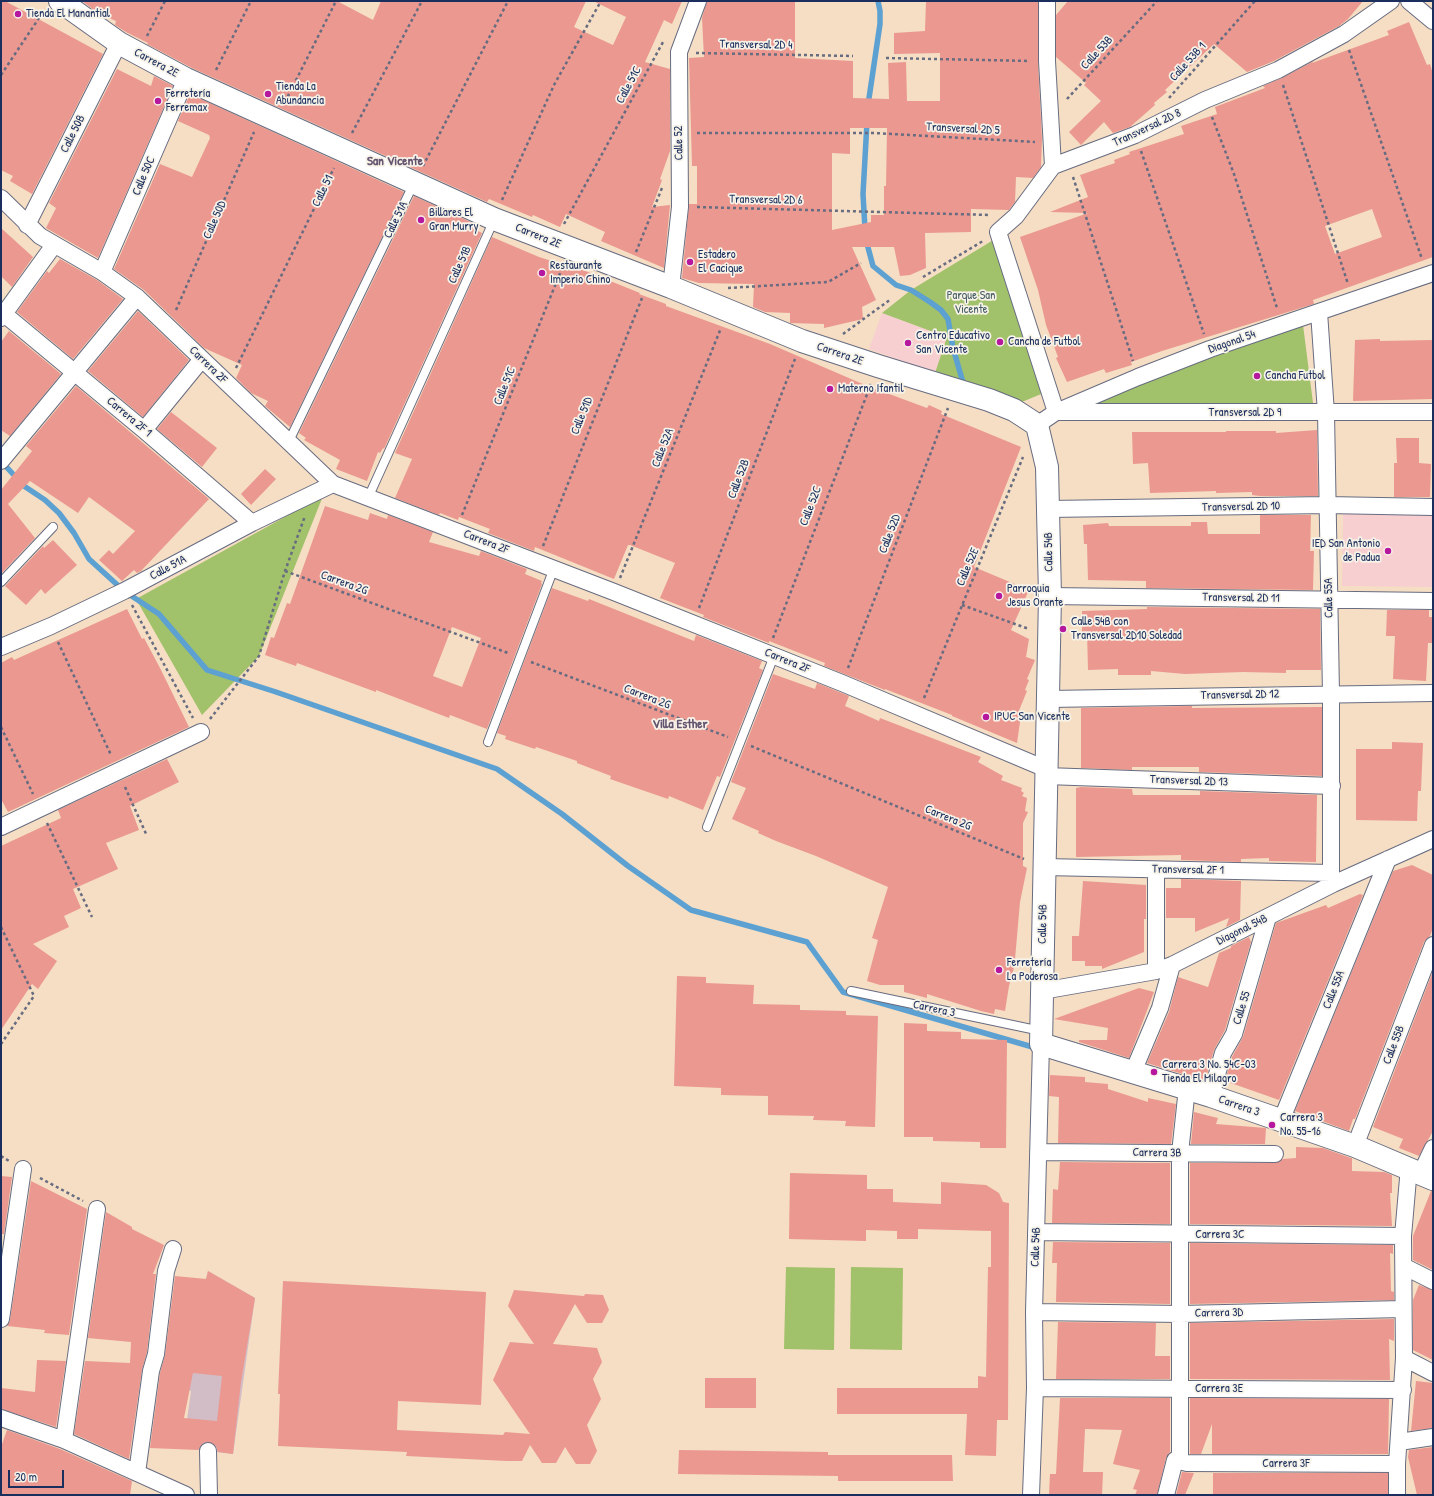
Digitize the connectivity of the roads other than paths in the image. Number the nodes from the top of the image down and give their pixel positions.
1 (698, 1) edge
2 (1047, 1) edge
3 (1391, 1) edge
4 (1409, 1) edge
5 (54, 4) edge
6 (1433, 20) edge
7 (128, 49) junction
8 (186, 79) junction
9 (1061, 163) junction
10 (414, 182) junction
11 (1, 198) edge
12 (494, 219) junction
13 (27, 225) junction
14 (54, 245) junction
15 (102, 272) junction
16 (1430, 274) edge
17 (671, 287) junction
18 (137, 297) junction
19 (1319, 312) junction
20 (2, 316) edge
21 (202, 359) junction
22 (73, 372) junction
23 (1056, 412) junction
24 (1433, 412) edge
25 (1326, 413) junction
26 (1037, 425) junction
27 (144, 430) junction
28 (289, 441) junction
29 (4, 452) edge
30 (333, 484) junction
31 (368, 498) junction
32 (1327, 505) junction
33 (1433, 507) edge
34 (1048, 510) junction
35 (252, 523) junction
36 (53, 527) dead end
37 (554, 568) junction
38 (1, 582) edge
39 (1050, 596) junction
40 (1329, 599) junction
41 (1433, 601) edge
42 (1, 647) edge
43 (770, 655) junction
44 (1433, 693) edge
45 (1331, 694) junction
46 (1048, 699) junction
47 (201, 732) road end
48 (488, 742) dead end
49 (1046, 772) junction
50 (1332, 786) junction
51 (1, 827) edge
52 (707, 828) dead end
53 (1433, 839) edge
54 (1388, 859) junction
55 (1044, 867) junction
56 (1156, 870) junction
57 (1332, 878) junction
58 (1268, 917) junction
59 (1433, 945) edge
60 (1172, 965) junction
61 (1156, 971) junction
62 (851, 991) dead end
63 (1042, 991) junction
64 (1041, 1038) junction
65 (1133, 1072) junction
66 (1187, 1088) junction
67 (1211, 1096) junction
68 (1281, 1120) junction
69 (1355, 1146) junction
70 (1433, 1148) edge
71 (1038, 1152) junction
72 (1180, 1153) junction
73 (1275, 1154) dead end
74 (23, 1169) road end
75 (1421, 1173) edge
76 (97, 1209) road end
77 (1036, 1232) junction
78 (1181, 1235) junction
79 (1403, 1236) junction
80 (173, 1249) dead end
81 (1405, 1267) junction
82 (1433, 1281) edge
83 (1403, 1309) junction
84 (1034, 1312) junction
85 (1181, 1314) junction
86 (1, 1319) edge
87 (1404, 1358) junction
88 (1433, 1372) edge
89 (1035, 1388) junction
90 (1179, 1388) junction
91 (1403, 1390) junction
92 (1, 1418) edge
93 (1433, 1437) edge
94 (64, 1440) junction
95 (1399, 1442) junction
96 (208, 1451) dead end
97 (1177, 1461) junction
98 (1397, 1464) junction
99 (137, 1473) junction
100 (186, 1495) edge
101 (209, 1495) edge
102 (1031, 1495) edge
103 (1166, 1495) edge
104 (1397, 1495) edge

1 - 17 street, Calle 52
2 - 9 street
3 - 9 street, Transversal 2D 8
4 - 6 street
5 - 7 street, Carrera 2E
7 - 8 street, Carrera 2E
7 - 13 street, Calle 50B
8 - 10 street, Carrera 2E
8 - 15 street, Calle 50C
9 - 23 street
10 - 12 street, Carrera 2E
10 - 28 lane, Calle 51A
11 - 13 street, Carrera 2F
12 - 17 street, Carrera 2E
12 - 31 lane, Calle 51B
13 - 14 street, Carrera 2F
14 - 15 street, Carrera 2F
14 - 20 street
15 - 18 street, Carrera 2F
16 - 19 street, Diagonal 54
17 - 26 street, Carrera 2E
18 - 21 street, Carrera 2F
18 - 22 street
19 - 23 street, Diagonal 54
19 - 25 street, Calle 55A
20 - 22 street, Carrera 2F 1
21 - 27 street
21 - 28 street, Carrera 2F
22 - 27 street, Carrera 2F 1
22 - 29 street
23 - 25 street, Transversal 2D 9
23 - 26 street, Diagonal 54
24 - 25 street, Transversal 2D 9
25 - 32 street, Calle 55A
26 - 34 street, Calle 54B
27 - 35 street, Carrera 2F 1
28 - 30 street, Carrera 2F
30 - 31 street, Carrera 2F
30 - 35 street, Calle 51A
31 - 37 street, Carrera 2F
32 - 33 street, Transversal 2D 10
32 - 34 street, Transversal 2D 10
32 - 40 street, Calle 55A
34 - 39 street, Calle 54B
35 - 42 street, Calle 51A
36 - 38 lane
37 - 43 street, Carrera 2F
37 - 48 lane
39 - 40 street, Transversal 2D 11
39 - 46 street, Calle 54B
40 - 41 street, Transversal 2D 11
40 - 45 street, Calle 55A
43 - 49 street, Carrera 2F
43 - 52 lane
44 - 45 street, Transversal 2D 12
45 - 46 street, Transversal 2D 12
45 - 50 street, Calle 55A
46 - 49 street, Calle 54B
47 - 51 street
49 - 50 street, Transversal 2D 13
49 - 55 street, Calle 54B
50 - 57 street, Calle 55A
53 - 54 street, Diagonal 54B
54 - 57 street, Diagonal 54B
54 - 68 street, Calle 55A
55 - 56 street, Transversal 2F 1
55 - 63 street, Calle 54B
56 - 57 street, Transversal 2F 1
56 - 61 street
57 - 58 street, Diagonal 54B
58 - 60 street, Diagonal 54B
58 - 67 street, Calle 55
59 - 69 street, Calle 55B
60 - 61 street, Diagonal 54B
60 - 65 street
61 - 63 street, Diagonal 54B
62 - 64 lane, Carrera 3
63 - 64 street, Calle 54B
64 - 65 street, Carrera 3
64 - 71 street, Calle 54B
65 - 66 street, Carrera 3
66 - 67 street, Carrera 3
66 - 72 street
67 - 68 street, Carrera 3
68 - 69 street, Carrera 3
69 - 75 street, Carrera 3
70 - 75 street
71 - 72 street, Carrera 3B
71 - 77 street, Calle 54B
72 - 73 street, Carrera 3B
72 - 78 street
74 - 86 street
75 - 79 street
76 - 94 street
77 - 78 street, Carrera 3C
77 - 84 street, Calle 54B
78 - 79 street, Carrera 3C
78 - 85 street
79 - 81 street
80 - 99 street
81 - 82 street
81 - 83 street
83 - 85 street, Carrera 3D
83 - 87 street
84 - 85 street, Carrera 3D
84 - 89 street, Calle 54B
85 - 90 street
87 - 88 street
87 - 91 street
89 - 90 street, Carrera 3E
89 - 102 street, Calle 54B
90 - 91 street, Carrera 3E
90 - 97 street
91 - 95 street
92 - 94 street
93 - 95 street
94 - 99 street
95 - 98 street
96 - 101 street
97 - 98 street, Carrera 3F
97 - 103 street
98 - 104 street
99 - 100 street

